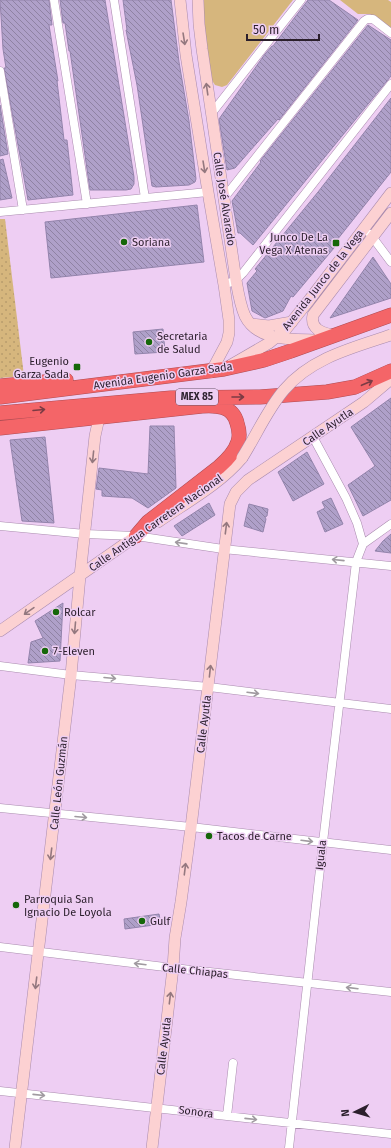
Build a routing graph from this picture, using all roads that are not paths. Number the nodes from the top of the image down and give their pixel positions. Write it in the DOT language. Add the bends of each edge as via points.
graph roads {
  1 [pos="54,0"];
  2 [pos="114,0"];
  3 [pos="180,0"];
  4 [pos="198,0"];
  5 [pos="301,0"];
  6 [pos="391,33"];
  7 [pos="0,71"];
  8 [pos="391,84"];
  9 [pos="211,114"];
  10 [pos="216,148"];
  11 [pos="201,150"];
  12 [pos="208,192"];
  13 [pos="391,193"];
  14 [pos="145,198"];
  15 [pos="224,198"];
  16 [pos="86,204"];
  17 [pos="23,210"];
  18 [pos="0,212"];
  19 [pos="391,214"];
  20 [pos="365,227"];
  21 [pos="373,238"];
  22 [pos="391,262"];
  23 [pos="236,280"];
  24 [pos="224,285"];
  25 [pos="391,315"];
  26 [pos="292,322"];
  27 [pos="249,323"];
  28 [pos="333,335"];
  29 [pos="391,335"];
  30 [pos="277,337"];
  31 [pos="318,340"];
  32 [pos="218,370"];
  33 [pos="391,371"];
  34 [pos="391,379"];
  35 [pos="112,383"];
  36 [pos="0,386"];
  37 [pos="0,397"];
  38 [pos="172,398"];
  39 [pos="139,400"];
  40 [pos="189,407"];
  41 [pos="0,414"];
  42 [pos="103,418"];
  43 [pos="0,428"];
  44 [pos="313,437"];
  45 [pos="391,524"];
  46 [pos="0,526"];
  47 [pos="85,534"];
  48 [pos="136,536"];
  49 [pos="362,544"];
  50 [pos="224,549"];
  51 [pos="356,562"];
  52 [pos="391,566"];
  53 [pos="80,576"];
  54 [pos="0,631"];
  55 [pos="0,666"];
  56 [pos="71,675"];
  57 [pos="208,687"];
  58 [pos="340,702"];
  59 [pos="391,709"];
  60 [pos="0,808"];
  61 [pos="56,814"];
  62 [pos="191,827"];
  63 [pos="323,842"];
  64 [pos="391,850"];
  65 [pos="0,947"];
  66 [pos="40,952"];
  67 [pos="173,968"];
  68 [pos="307,983"];
  69 [pos="391,992"];
  70 [pos="233,1063"];
  71 [pos="0,1090"];
  72 [pos="22,1093"];
  73 [pos="157,1108"];
  74 [pos="227,1116"];
  75 [pos="291,1123"];
  76 [pos="391,1134"];
  77 [pos="15,1148"];
  78 [pos="152,1148"];
  79 [pos="289,1148"];
  1 -- 16 [label="street"];
  2 -- 14 [label="street"];
  3 -- 11 [label="street, Calle José Alvarado, one-way" via="181,24"];
  9 -- 4 [label="street, Calle José Alvarado, one-way"];
  5 -- 9 [label="street"];
  6 -- 15 [label="street" via="373,19 366,19"];
  7 -- 17 [label="street"];
  8 -- 23 [label="street"];
  9 -- 10 [label="street, Calle José Alvarado"];
  10 -- 11 [label="street"];
  10 -- 15 [label="street, Calle José Alvarado"];
  11 -- 12 [label="street, Calle José Alvarado, one-way"];
  12 -- 14 [label="street"];
  12 -- 24 [label="street, Calle José Alvarado"];
  13 -- 20 [label="street, Avenida Junco de la Vega"];
  14 -- 16 [label="street"];
  15 -- 23 [label="street, Calle José Alvarado"];
  16 -- 17 [label="street"];
  17 -- 18 [label="street"];
  19 -- 21 [label="street, Avenida Junco de la Vega"];
  20 -- 21 [label="street"];
  20 -- 26 [label="street, Avenida Junco de la Vega"];
  21 -- 22 [label="street"];
  21 -- 28 [label="street, Avenida Junco de la Vega" via="313,315 313,323 317,330"];
  23 -- 24 [label="street"];
  23 -- 27 [label="street, Calle José Alvarado"];
  24 -- 32 [label="street, Calle José Alvarado" via="229,333"];
  25 -- 28 [label="highway, Avenida Eugenio Garza Sada / MEX 85"];
  26 -- 27 [label="street" via="269,326"];
  26 -- 30 [label="street, Avenida Junco de la Vega"];
  27 -- 30 [label="street" via="262,333"];
  28 -- 31 [label="highway, Avenida Eugenio Garza Sada / MEX 85"];
  29 -- 48 [label="street, Calle Antigua Carretera Nacional, bridge" via="329,356 299,375 278,398 242,458 225,475"];
  30 -- 31 [label="street"];
  30 -- 32 [label="street, Avenida Junco de la Vega"];
  31 -- 32 [label="highway, Avenida Eugenio Garza Sada / MEX 85" via="264,360"];
  32 -- 35 [label="highway, Avenida Eugenio Garza Sada / MEX 85"];
  38 -- 33 [label="highway, Avenida Eugenio Garza Sada / MEX 85, one-way" via="327,392 355,387"];
  34 -- 44 [label="street, Calle Ayutla" via="364,402"];
  35 -- 36 [label="highway" via="84,379"];
  35 -- 37 [label="highway, Avenida Eugenio Garza Sada / MEX 85"];
  38 -- 39 [label="highway, Avenida Eugenio Garza Sada / MEX 85"];
  38 -- 40 [label="highway"];
  41 -- 39 [label="highway, Avenida Eugenio Garza Sada / MEX 85, one-way"];
  39 -- 42 [label="highway"];
  40 -- 42 [label="highway"];
  40 -- 48 [label="highway" via="216,406 228,409 236,419 239,441 228,459 154,517"];
  42 -- 43 [label="highway"];
  42 -- 47 [label="street, Calle León Guzmán, one-way" via="95,436"];
  44 -- 49 [label="street" via="346,498 357,523"];
  50 -- 44 [label="street, Calle Ayutla, one-way" via="230,504 236,492 248,480"];
  45 -- 49 [label="street"];
  46 -- 47 [label="street"];
  47 -- 48 [label="street"];
  47 -- 53 [label="street, Calle León Guzmán"];
  50 -- 48 [label="street, one-way"];
  48 -- 53 [label="street, Calle Antigua Carretera Nacional"];
  49 -- 51 [label="street, Iguala"];
  51 -- 50 [label="street, one-way"];
  57 -- 50 [label="street, Calle Ayutla, one-way"];
  51 -- 52 [label="street"];
  51 -- 58 [label="street, Iguala"];
  53 -- 54 [label="street, Calle Antigua Carretera Nacional, one-way"];
  53 -- 56 [label="street, Calle León Guzmán, one-way"];
  55 -- 56 [label="street"];
  56 -- 57 [label="street, one-way"];
  56 -- 61 [label="street, Calle León Guzmán"];
  57 -- 58 [label="street, one-way"];
  57 -- 62 [label="street, Calle Ayutla"];
  58 -- 59 [label="street"];
  58 -- 63 [label="street, Iguala"];
  60 -- 61 [label="street"];
  61 -- 62 [label="street, one-way"];
  61 -- 66 [label="street, Calle León Guzmán, one-way"];
  62 -- 63 [label="street, one-way"];
  67 -- 62 [label="street, Calle Ayutla, one-way"];
  63 -- 64 [label="street"];
  63 -- 68 [label="street, Iguala"];
  65 -- 66 [label="street, Calle Chiapas"];
  67 -- 66 [label="street, Calle Chiapas, one-way"];
  66 -- 72 [label="street, Calle León Guzmán, one-way"];
  67 -- 68 [label="street, Calle Chiapas"];
  73 -- 67 [label="street, Calle Ayutla, one-way"];
  69 -- 68 [label="street, Calle Chiapas, one-way"];
  68 -- 75 [label="street, Iguala"];
  70 -- 74 [label="street"];
  71 -- 72 [label="street, Sonora"];
  72 -- 73 [label="street, Sonora, one-way"];
  72 -- 77 [label="street, Calle León Guzmán"];
  73 -- 74 [label="street, Sonora"];
  73 -- 78 [label="street, Calle Ayutla"];
  74 -- 75 [label="street, Sonora, one-way"];
  75 -- 76 [label="street, Sonora"];
  75 -- 79 [label="street, Iguala"];
}
